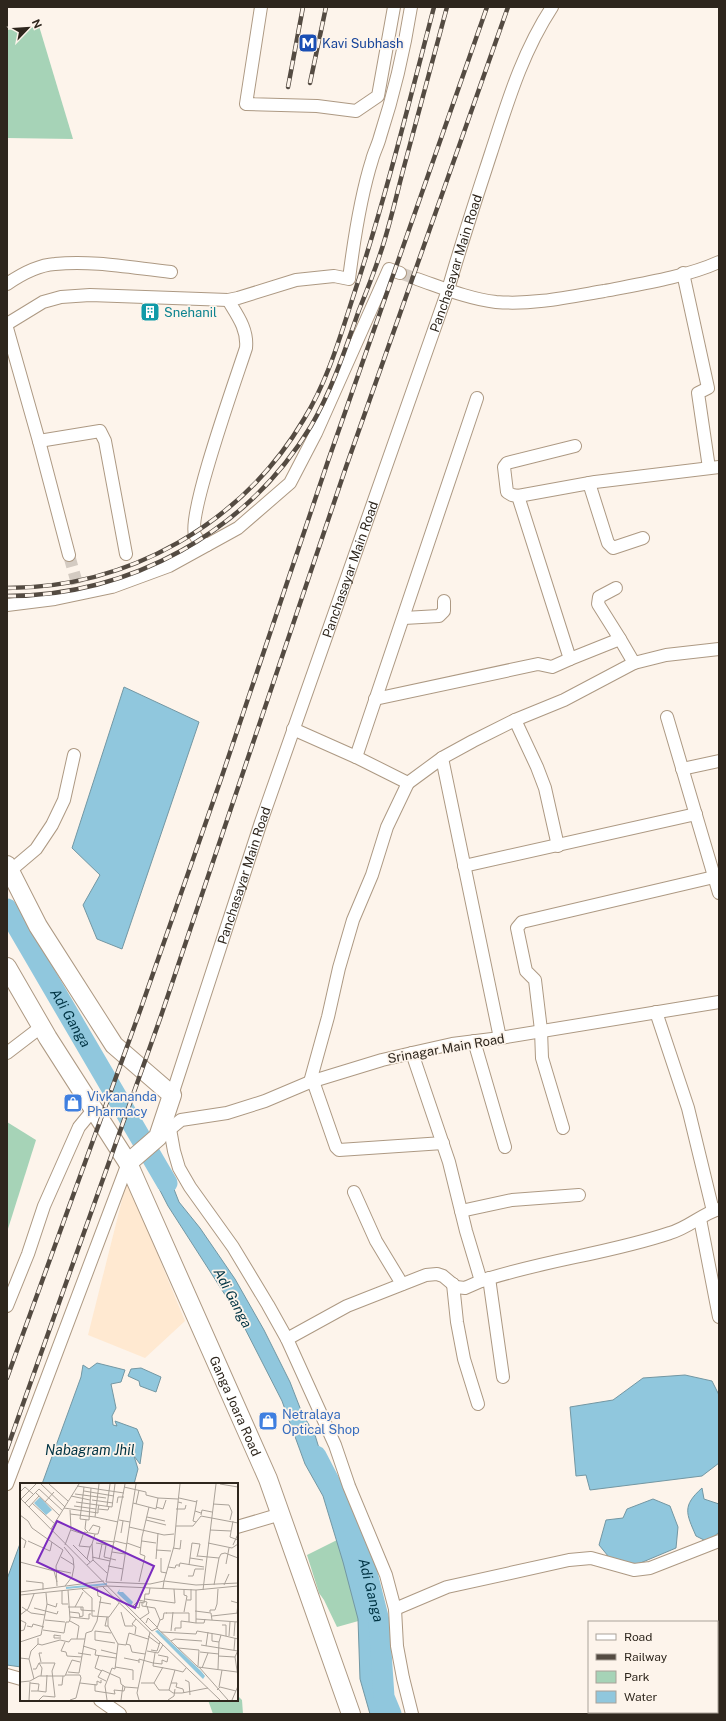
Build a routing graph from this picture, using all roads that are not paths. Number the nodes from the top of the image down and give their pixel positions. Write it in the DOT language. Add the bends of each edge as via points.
graph roads {
  1 [pos="261,7"];
  2 [pos="394,7"];
  3 [pos="411,7"];
  4 [pos="552,7"];
  5 [pos="719,262"];
  6 [pos="171,272"];
  7 [pos="400,273"];
  8 [pos="683,273"];
  9 [pos="417,279"];
  10 [pos="7,284"];
  11 [pos="448,290"];
  12 [pos="228,300"];
  13 [pos="7,324"];
  14 [pos="7,328"];
  15 [pos="477,398"];
  16 [pos="39,441"];
  17 [pos="575,446"];
  18 [pos="714,467"];
  19 [pos="589,483"];
  20 [pos="518,496"];
  21 [pos="643,538"];
  22 [pos="207,545"];
  23 [pos="126,554"];
  24 [pos="69,555"];
  25 [pos="616,588"];
  26 [pos="444,601"];
  27 [pos="7,605"];
  28 [pos="404,618"];
  29 [pos="620,639"];
  30 [pos="719,649"];
  31 [pos="570,659"];
  32 [pos="634,663"];
  33 [pos="375,699"];
  34 [pos="667,717"];
  35 [pos="515,720"];
  36 [pos="293,729"];
  37 [pos="74,756"];
  38 [pos="356,757"];
  39 [pos="442,758"];
  40 [pos="719,761"];
  41 [pos="682,769"];
  42 [pos="408,783"];
  43 [pos="696,814"];
  44 [pos="558,846"];
  45 [pos="464,866"];
  46 [pos="9,868"];
  47 [pos="714,877"];
  48 [pos="719,893"];
  49 [pos="7,967"];
  50 [pos="719,1002"];
  51 [pos="656,1012"];
  52 [pos="42,1027"];
  53 [pos="541,1030"];
  54 [pos="500,1038"];
  55 [pos="474,1041"];
  56 [pos="7,1053"];
  57 [pos="412,1053"];
  58 [pos="311,1081"];
  59 [pos="172,1095"];
  60 [pos="93,1110"];
  61 [pos="164,1128"];
  62 [pos="562,1128"];
  63 [pos="443,1143"];
  64 [pos="505,1148"];
  65 [pos="128,1163"];
  66 [pos="354,1192"];
  67 [pos="579,1195"];
  68 [pos="716,1210"];
  69 [pos="461,1211"];
  70 [pos="700,1219"];
  71 [pos="485,1280"];
  72 [pos="402,1284"];
  73 [pos="454,1284"];
  74 [pos="7,1306"];
  75 [pos="719,1317"];
  76 [pos="287,1340"];
  77 [pos="503,1377"];
  78 [pos="478,1404"];
  79 [pos="7,1484"];
  80 [pos="281,1514"];
  81 [pos="238,1527"];
  82 [pos="719,1541"];
  83 [pos="394,1609"];
  84 [pos="7,1675"];
  85 [pos="20,1679"];
  86 [pos="101,1701"];
  87 [pos="120,1714"];
  88 [pos="352,1714"];
  89 [pos="412,1714"];
  1 -- 2 [label="street" via="246,104 317,106 356,112 378,96"];
  3 -- 12 [label="street" via="398,73 356,225 349,279 334,276 296,280"];
  4 -- 11 [label="street, Panchasayar Main Road" via="525,54 459,249"];
  5 -- 8 [label="street"];
  6 -- 10 [label="street" via="84,263 53,264 31,271"];
  7 -- 22 [label="street" via="389,269 316,433 290,483 238,528"];
  8 -- 11 [label="street" via="630,286 524,303 484,300"];
  8 -- 18 [label="street" via="708,388 698,393"];
  9 -- 11 [label="street"];
  11 -- 36 [label="street, Panchasayar Main Road"];
  12 -- 13 [label="street" via="90,295 61,297 44,302"];
  12 -- 22 [label="street" via="244,327 247,338 246,348 208,464 194,524 195,536"];
  14 -- 16 [label="street"];
  15 -- 28 [label="street"];
  16 -- 23 [label="street" via="100,432 105,441"];
  16 -- 24 [label="street"];
  17 -- 20 [label="street" via="507,463 504,467 507,492 512,496"];
  18 -- 19 [label="street"];
  19 -- 20 [label="street"];
  19 -- 21 [label="street" via="608,543 613,548"];
  20 -- 31 [label="street"];
  22 -- 27 [label="street" via="169,566 112,587 55,599"];
  25 -- 29 [label="street" via="599,597 598,604"];
  26 -- 28 [label="street" via="444,611 439,616"];
  28 -- 33 [label="street"];
  29 -- 31 [label="street"];
  29 -- 32 [label="street"];
  30 -- 32 [label="street" via="666,655"];
  31 -- 33 [label="street" via="552,667 538,664"];
  32 -- 35 [label="street" via="564,700"];
  33 -- 38 [label="street"];
  34 -- 41 [label="street"];
  35 -- 39 [label="street"];
  35 -- 44 [label="street" via="545,788"];
  36 -- 38 [label="street"];
  36 -- 59 [label="street, Panchasayar Main Road"];
  37 -- 46 [label="street" via="64,800 52,825 36,849"];
  38 -- 42 [label="street"];
  39 -- 42 [label="street"];
  39 -- 45 [label="street"];
  40 -- 41 [label="street"];
  41 -- 43 [label="street"];
  42 -- 58 [label="street" via="387,827 372,875 353,920"];
  43 -- 44 [label="street"];
  43 -- 47 [label="street"];
  44 -- 45 [label="street"];
  45 -- 54 [label="street"];
  46 -- 59 [label="main road" via="38,926 114,1045"];
  47 -- 48 [label="street"];
  47 -- 53 [label="street" via="522,922 517,928 526,971 535,980"];
  49 -- 52 [label="main road, Ganga Joara Road"];
  50 -- 51 [label="street, Srinagar Main Road"];
  51 -- 53 [label="street, Srinagar Main Road"];
  51 -- 68 [label="street" via="688,1108"];
  52 -- 56 [label="street"];
  52 -- 60 [label="main road, Ganga Joara Road"];
  53 -- 54 [label="street, Srinagar Main Road"];
  53 -- 62 [label="street" via="542,1058"];
  54 -- 55 [label="street, Srinagar Main Road"];
  55 -- 57 [label="street, Srinagar Main Road"];
  55 -- 64 [label="street"];
  57 -- 58 [label="street, Srinagar Main Road"];
  57 -- 63 [label="street"];
  58 -- 61 [label="street, Srinagar Main Road" via="265,1101 227,1113 181,1120"];
  58 -- 63 [label="street" via="339,1150"];
  59 -- 61 [label="main road, Panchasayar Main Road"];
  60 -- 65 [label="main road, Ganga Joara Road"];
  60 -- 74 [label="street" via="79,1127 44,1206"];
  61 -- 65 [label="main road"];
  61 -- 76 [label="street" via="179,1168 233,1248"];
  63 -- 69 [label="street"];
  65 -- 79 [label="street"];
  65 -- 80 [label="main road, Ganga Joara Road" via="268,1479"];
  66 -- 72 [label="street" via="376,1241"];
  67 -- 69 [label="street" via="512,1200"];
  68 -- 70 [label="street"];
  69 -- 71 [label="street"];
  70 -- 71 [label="street" via="658,1237 518,1269"];
  70 -- 75 [label="street"];
  71 -- 73 [label="street" via="465,1288 456,1287"];
  71 -- 77 [label="street"];
  72 -- 73 [label="street" via="426,1275 438,1274"];
  72 -- 76 [label="street" via="347,1306"];
  73 -- 78 [label="street" via="457,1322 464,1359"];
  76 -- 83 [label="street" via="335,1446 386,1575"];
  80 -- 81 [label="street"];
  80 -- 88 [label="main road, Ganga Joara Road"];
  82 -- 83 [label="street" via="650,1568 634,1570 591,1558 569,1560 447,1587"];
  83 -- 89 [label="street" via="397,1646"];
  84 -- 85 [label="street"];
  86 -- 87 [label="street"];
}
